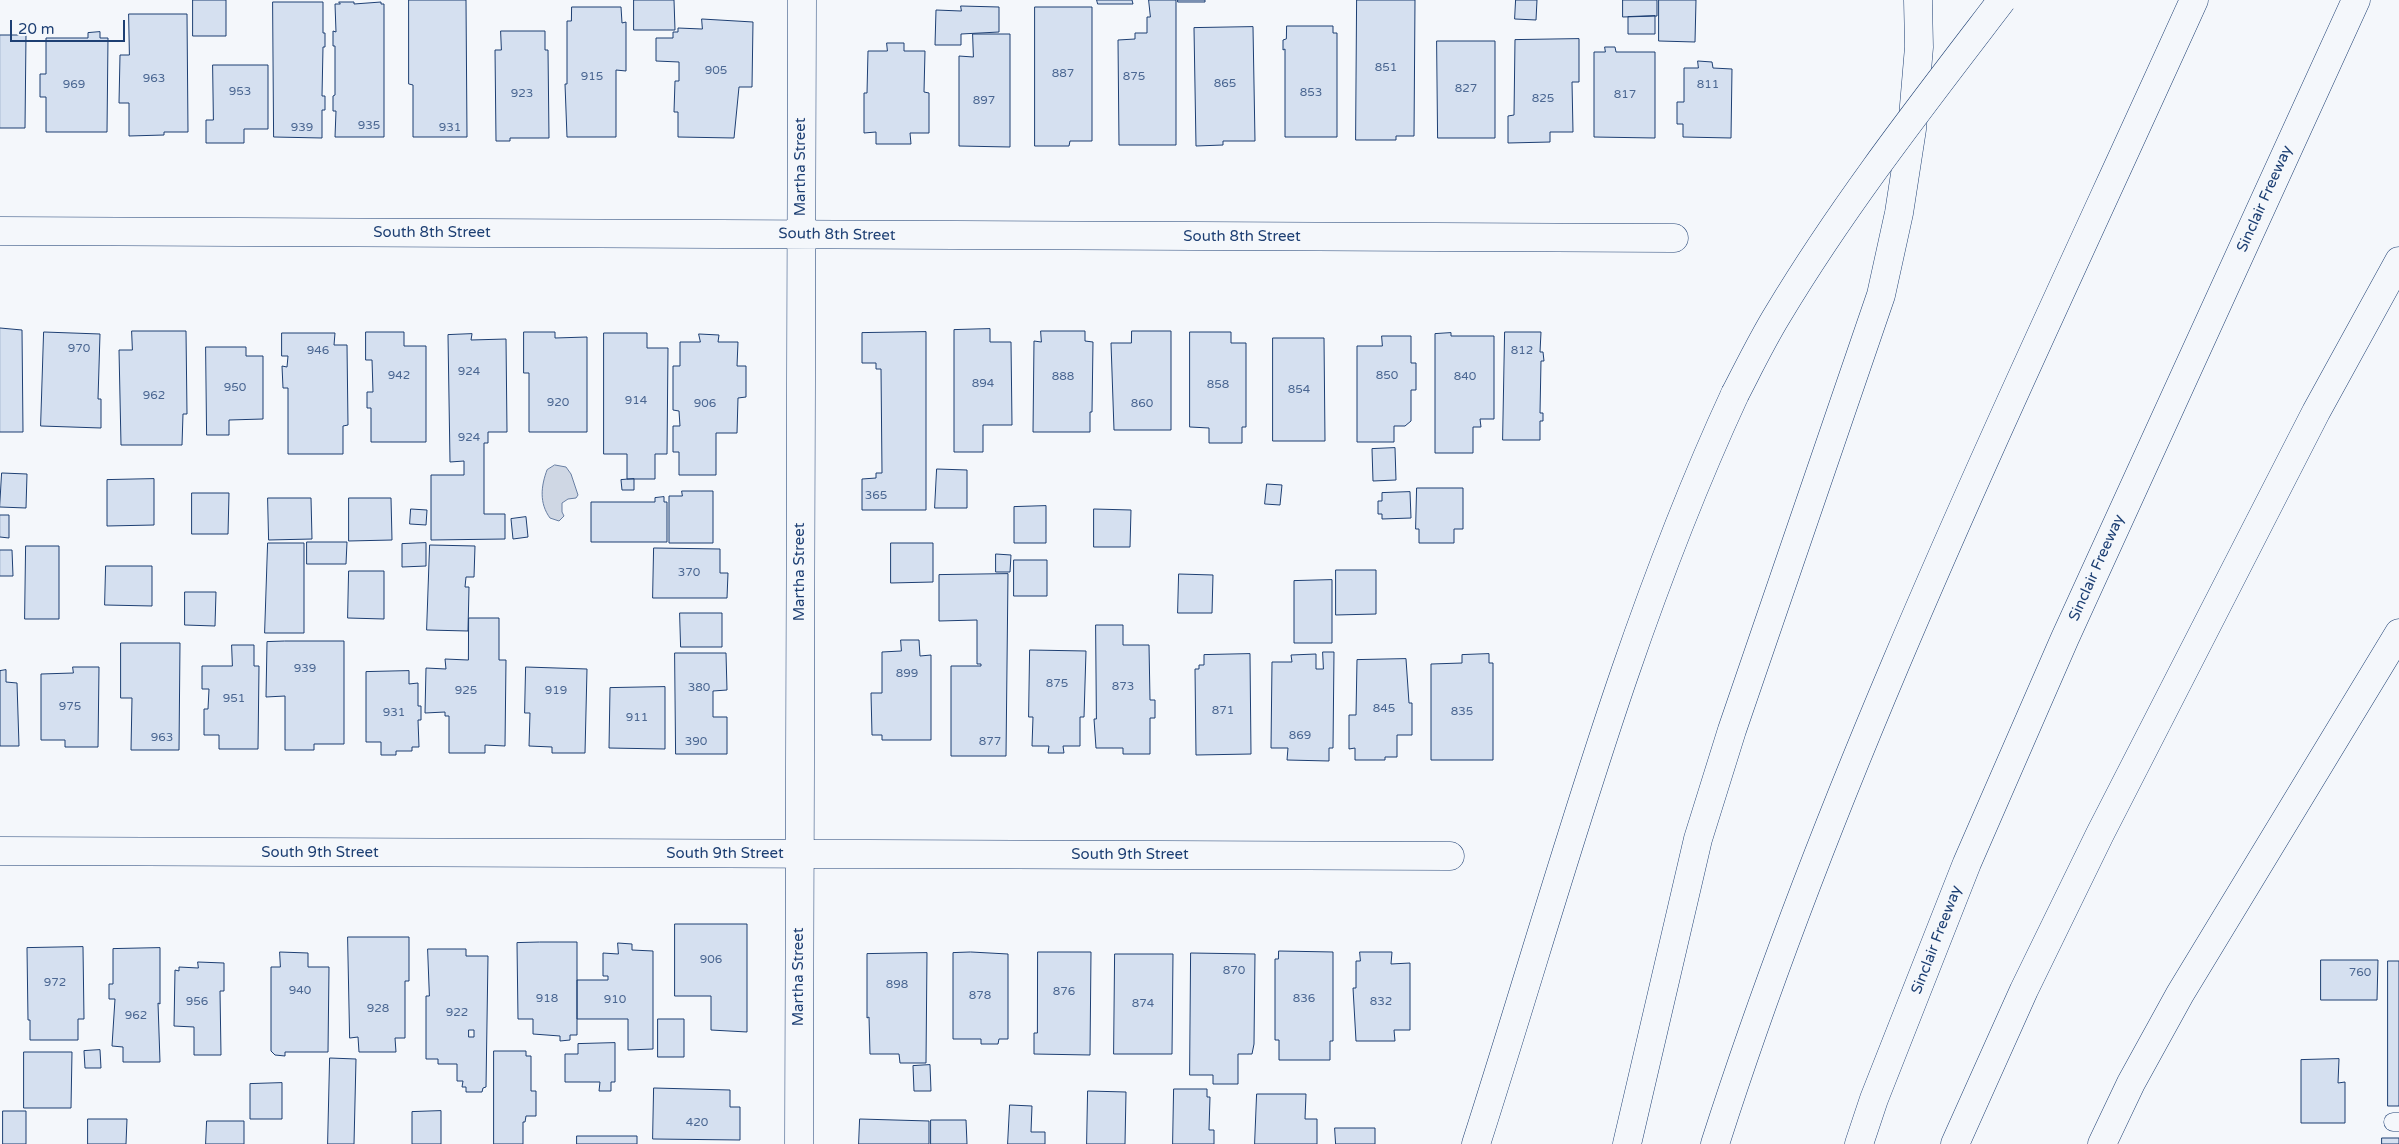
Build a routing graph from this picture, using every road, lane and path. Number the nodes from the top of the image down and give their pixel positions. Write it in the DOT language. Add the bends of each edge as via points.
graph roads {
  1 [pos="802,0"];
  2 [pos="1918,0"];
  3 [pos="2002,0"];
  4 [pos="2194,0"];
  5 [pos="2356,0"];
  6 [pos="0,231"];
  7 [pos="801,235"];
  8 [pos="1674,238"];
  9 [pos="2399,261"];
  10 [pos="2399,633"];
  11 [pos="0,851"];
  12 [pos="799,854"];
  13 [pos="1450,856"];
  14 [pos="799,1144"];
  15 [pos="1476,1144"];
  16 [pos="1627,1144"];
  17 [pos="1716,1144"];
  18 [pos="1859,1144"];
  19 [pos="1955,1144"];
  20 [pos="2102,1144"];
  1 -- 7 [label="main road, Martha Street"];
  2 -- 16 [label="main road" via="1919,47 1912,129 1899,213 1881,295 1732,730 1698,839"];
  3 -- 15 [label="main road, bridge" via="1872,173 1825,242 1778,314 1734,394 1679,520 1645,613"];
  4 -- 17 [label="main road" via="1930,584 1835,815 1743,1058"];
  5 -- 18 [label="main road, Sinclair Freeway" via="2065,638 1971,854"];
  6 -- 7 [label="main road, South 8th Street"];
  7 -- 8 [label="main road, South 8th Street"];
  7 -- 12 [label="main road, Martha Street"];
  9 -- 19 [label="main road" via="2311,421 2100,834 2024,990"];
  10 -- 20 [label="main road" via="2180,994"];
  11 -- 12 [label="main road, South 9th Street"];
  12 -- 13 [label="main road, South 9th Street"];
  12 -- 14 [label="main road, Martha Street"];
}
